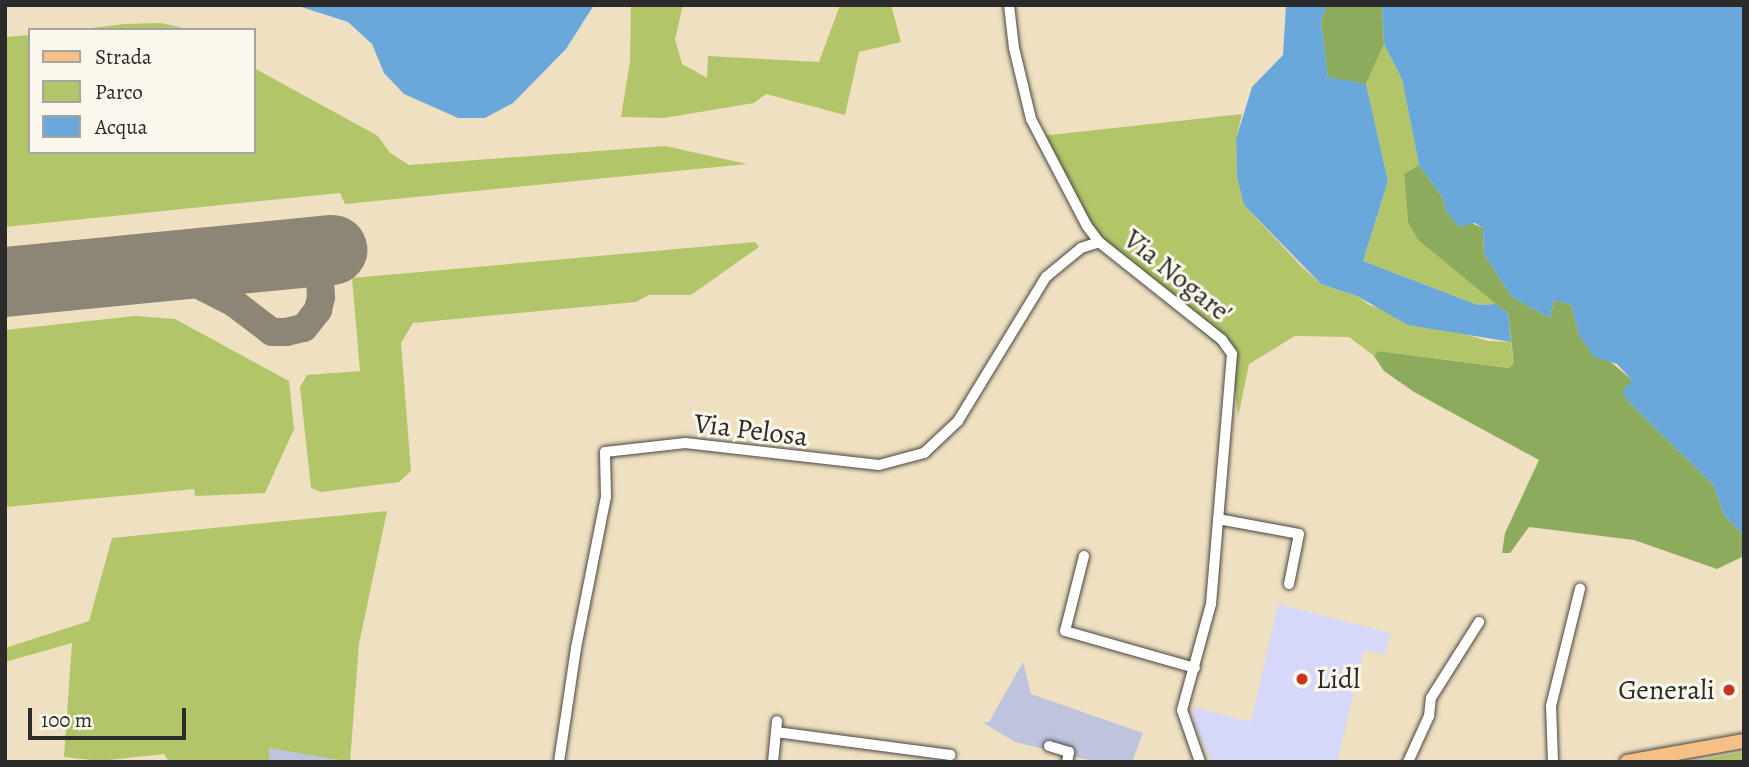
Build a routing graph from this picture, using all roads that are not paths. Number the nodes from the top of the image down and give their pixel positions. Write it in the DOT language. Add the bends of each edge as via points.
graph roads {
  1 [pos="1009,5"];
  2 [pos="1099,242"];
  3 [pos="1218,519"];
  4 [pos="1084,556"];
  5 [pos="1289,584"];
  6 [pos="1580,589"];
  7 [pos="1479,622"];
  8 [pos="1195,668"];
  9 [pos="1744,734"];
  10 [pos="1744,741"];
  11 [pos="1713,745"];
  12 [pos="1049,746"];
  13 [pos="950,755"];
  14 [pos="559,762"];
  15 [pos="773,762"];
  16 [pos="1067,762"];
  17 [pos="1200,762"];
  18 [pos="1408,762"];
  19 [pos="1553,762"];
  20 [pos="1627,762"];
  1 -- 2 [label="street, Via Nogare'" via="1031,120"];
  2 -- 3 [label="street, Via Nogare'" via="1222,340 1231,354"];
  2 -- 14 [label="street, Via Pelosa" via="1081,248 1046,277 958,421 924,453 879,465 685,443 605,452 606,497"];
  3 -- 5 [label="street" via="1299,534"];
  3 -- 8 [label="street, Via Nogare'" via="1211,604"];
  4 -- 8 [label="street" via="1065,631"];
  6 -- 19 [label="street" via="1551,706"];
  7 -- 18 [label="street" via="1431,698 1429,716"];
  8 -- 17 [label="street, Via Nogare'" via="1182,717"];
  9 -- 11 [label="main road"];
  10 -- 11 [label="main road"];
  11 -- 20 [label="main road"];
  12 -- 16 [label="street" via="1069,752"];
  13 -- 15 [label="street" via="777,726"];
}
